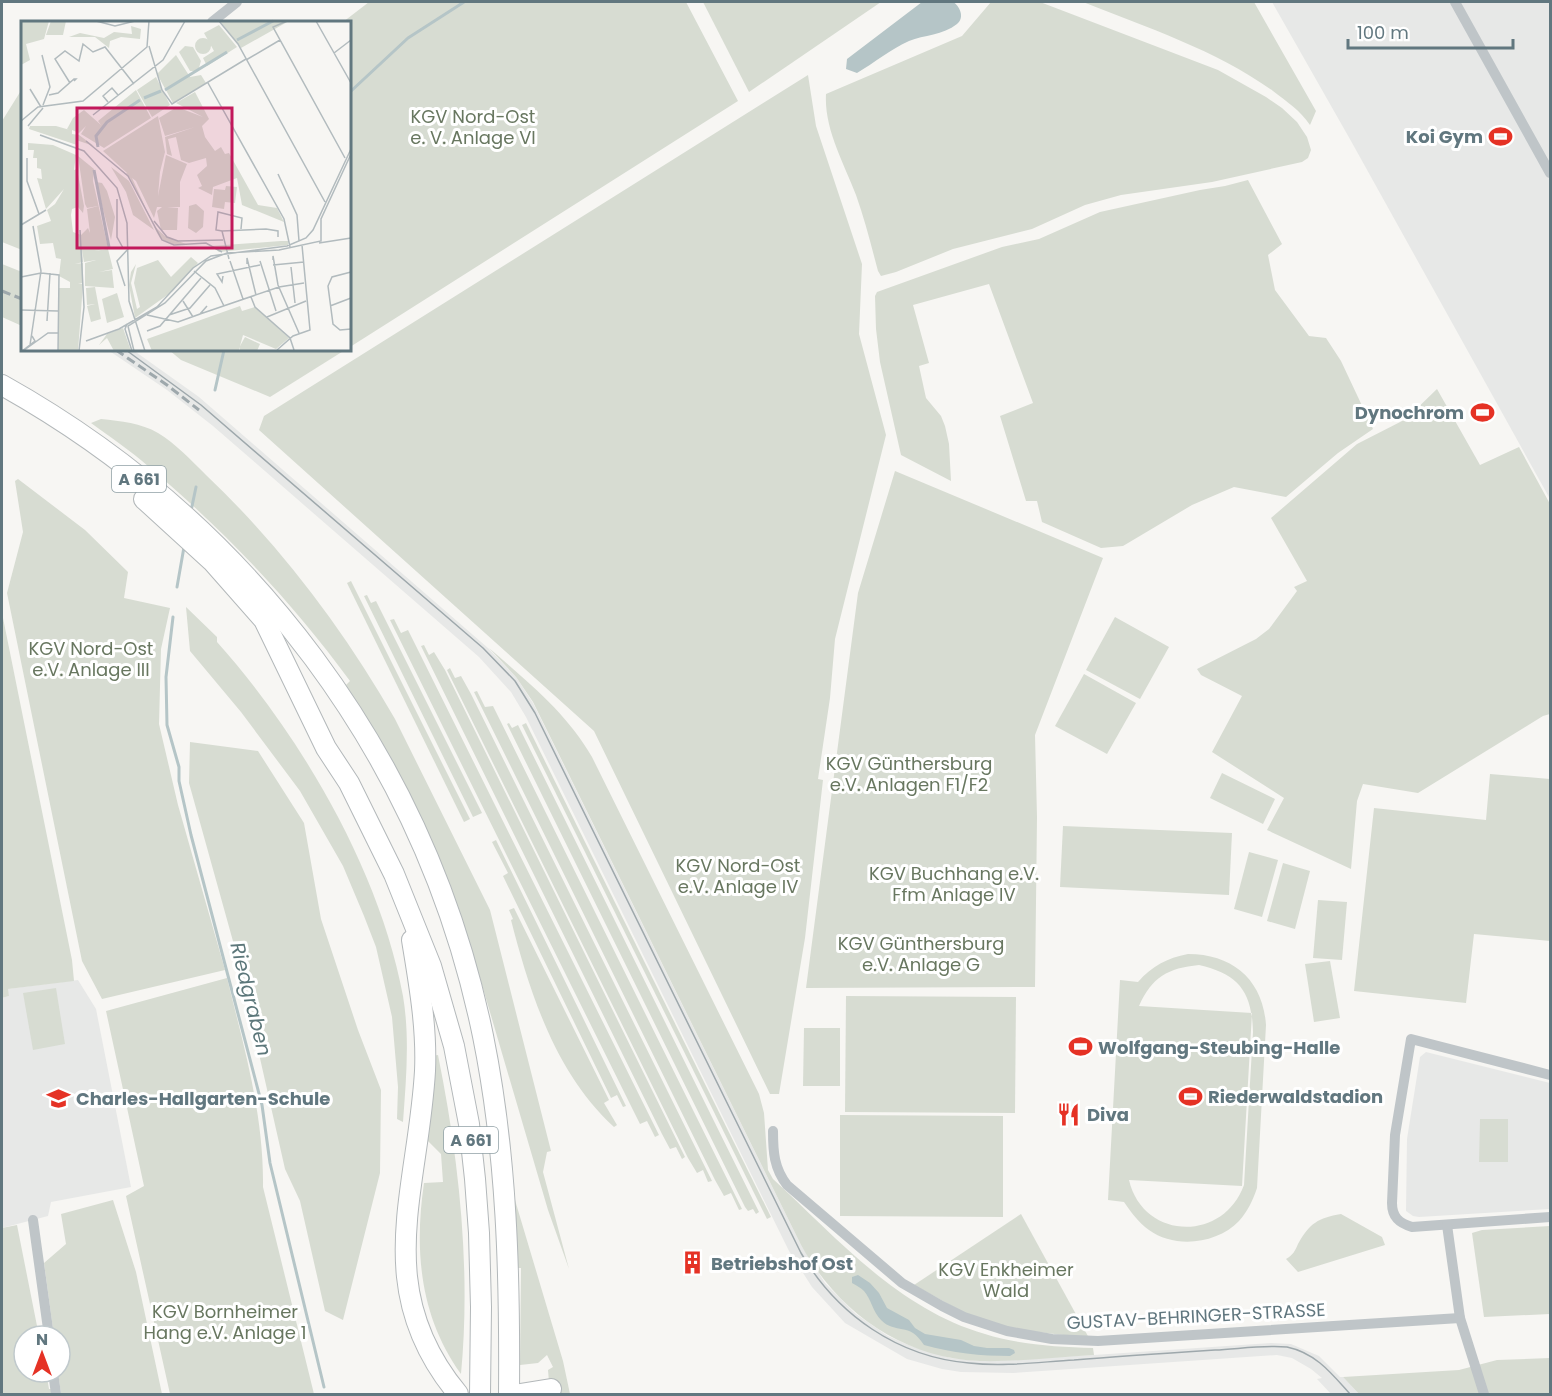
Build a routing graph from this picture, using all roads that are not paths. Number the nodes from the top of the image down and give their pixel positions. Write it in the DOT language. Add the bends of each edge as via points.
graph roads {
  1 [pos="237,2"];
  2 [pos="1455,2"];
  3 [pos="213,21"];
  4 [pos="1551,173"];
  5 [pos="2,385"];
  6 [pos="2,400"];
  7 [pos="255,598"];
  8 [pos="407,907"];
  9 [pos="1551,1075"];
  10 [pos="773,1131"];
  11 [pos="1551,1217"];
  12 [pos="33,1220"];
  13 [pos="1447,1225"];
  14 [pos="1460,1318"];
  15 [pos="47,1324"];
  16 [pos="480,1388"];
  17 [pos="551,1389"];
  18 [pos="458,1394"];
  19 [pos="509,1395"];
  20 [pos="520,1395"];
  21 [pos="1484,1395"];
  1 -- 3 [label="street"];
  2 -- 4 [label="street"];
  5 -- 7 [label="highway, A 661" via="74,430 167,501 221,551"];
  6 -- 7 [label="highway, A 661" via="77,447 153,507"];
  7 -- 8 [label="highway, A 661"];
  7 -- 19 [label="highway, A 661" via="316,662 358,722 401,796 458,938 483,1035 499,1139 506,1205"];
  8 -- 16 [label="highway, A 661" via="442,998 469,1124 479,1233"];
  8 -- 18 [label="highway" via="421,996 425,1067 406,1229 407,1282 427,1349"];
  9 -- 13 [label="street" via="1411,1039 1395,1135 1393,1214 1412,1227"];
  10 -- 14 [label="street, GUSTAV-BEHRINGER-STRASSE" via="776,1168 787,1185 893,1276 964,1317 1007,1331 1052,1339 1098,1341"];
  11 -- 13 [label="street"];
  12 -- 15 [label="street"];
  13 -- 14 [label="street"];
  14 -- 21 [label="street"];
  17 -- 20 [label="highway"];
}
